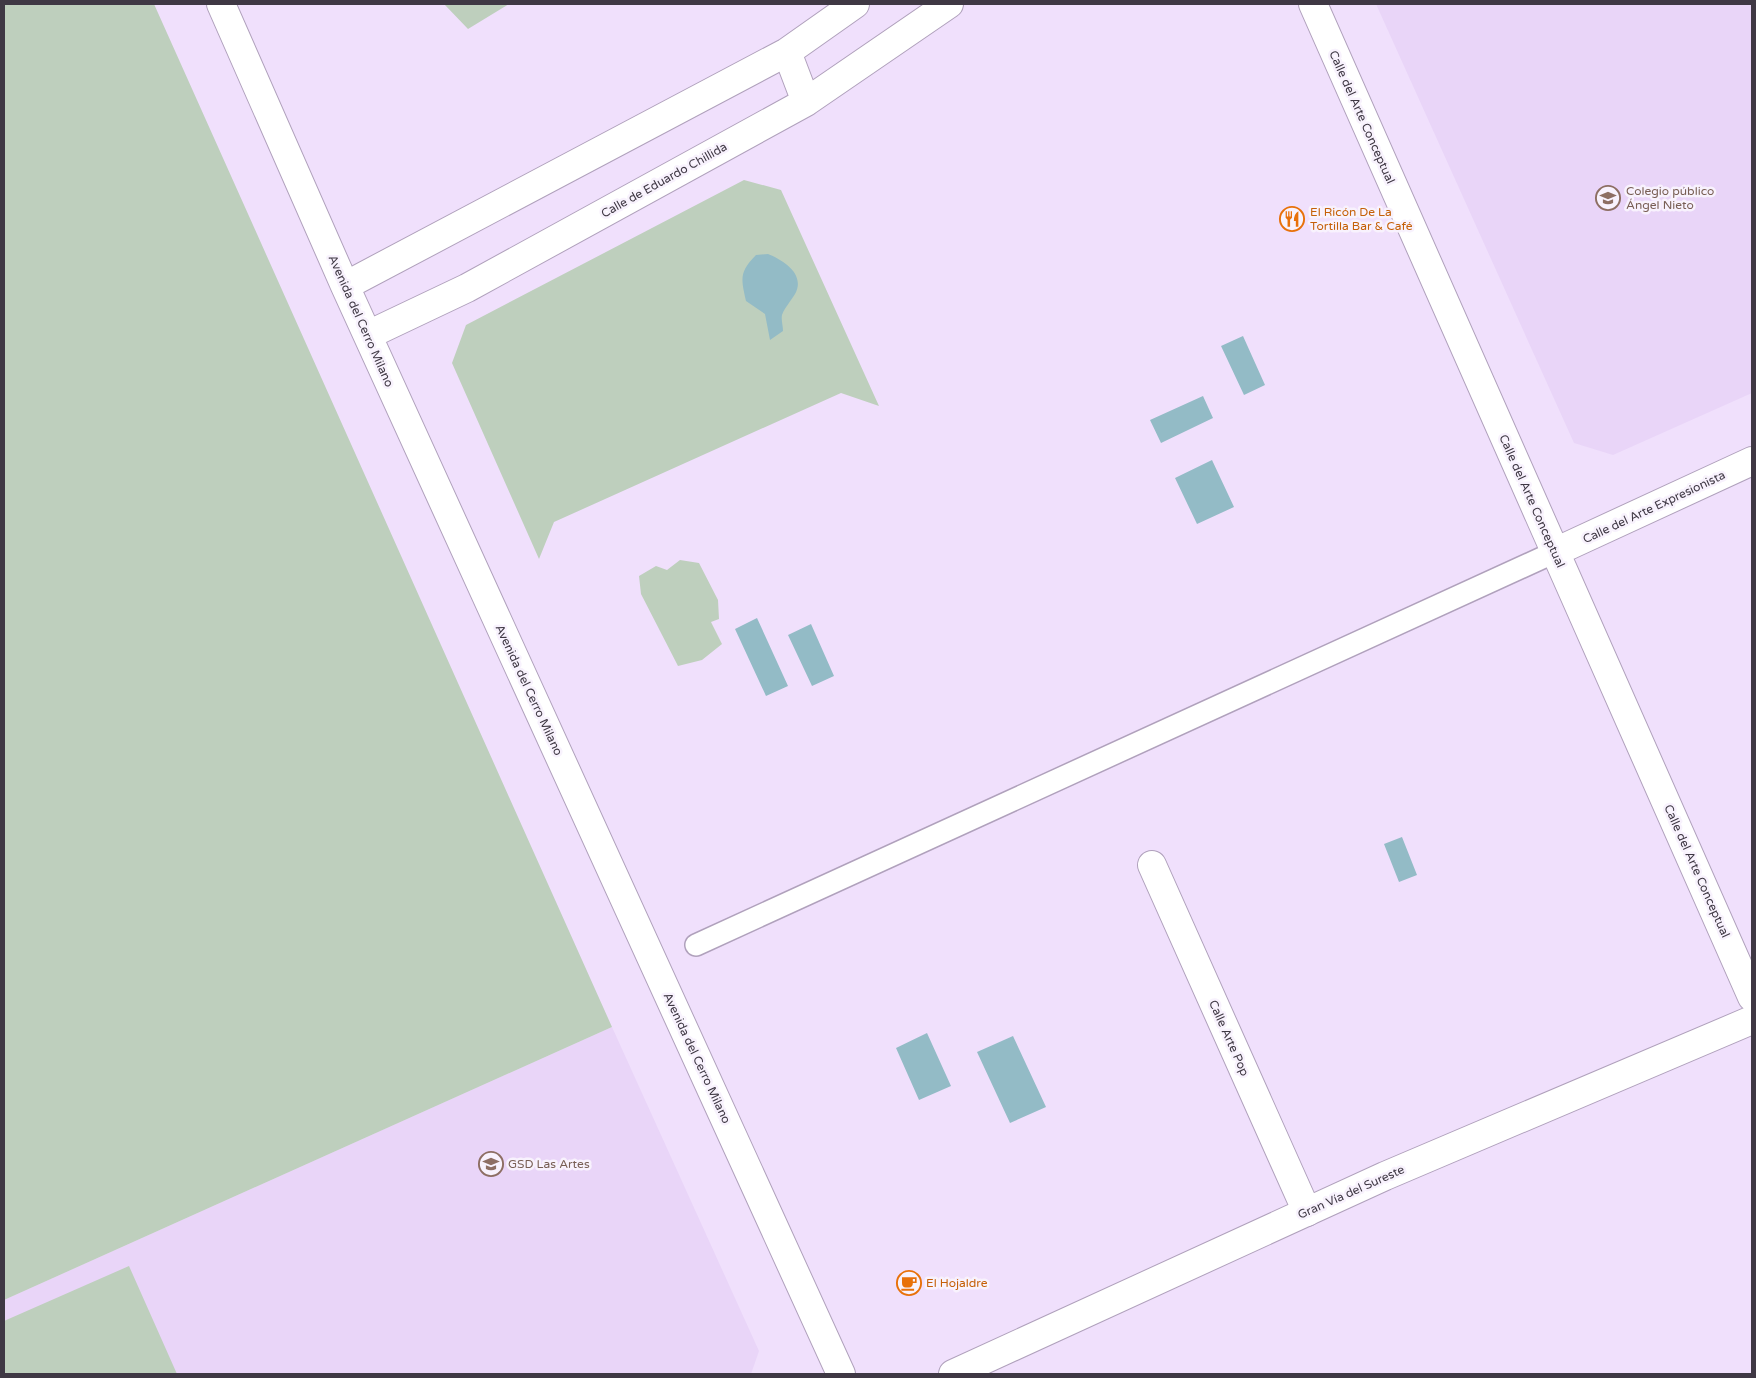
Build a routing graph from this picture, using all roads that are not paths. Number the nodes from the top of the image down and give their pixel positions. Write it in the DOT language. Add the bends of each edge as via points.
graph roads {
  1 [pos="221,4"];
  2 [pos="855,4"];
  3 [pos="949,4"];
  4 [pos="1312,4"];
  5 [pos="787,52"];
  6 [pos="806,102"];
  7 [pos="345,286"];
  8 [pos="368,335"];
  9 [pos="1752,461"];
  10 [pos="1555,552"];
  11 [pos="1152,865"];
  12 [pos="696,945"];
  13 [pos="1752,997"];
  14 [pos="1752,1020"];
  15 [pos="1307,1212"];
  16 [pos="841,1374"];
  17 [pos="953,1374"];
  1 -- 7 [label="street, Avenida del Cerro Milano"];
  2 -- 5 [label="street"];
  3 -- 6 [label="street, Calle de Eduardo Chillida"];
  4 -- 10 [label="street, Calle del Arte Conceptual"];
  5 -- 6 [label="street"];
  5 -- 7 [label="street"];
  6 -- 8 [label="street, Calle de Eduardo Chillida" via="467,288"];
  7 -- 8 [label="street, Avenida del Cerro Milano"];
  8 -- 16 [label="street, Avenida del Cerro Milano"];
  9 -- 10 [label="street, Calle del Arte Expresionista"];
  10 -- 12 [label="street"];
  10 -- 13 [label="street, Calle del Arte Conceptual"];
  11 -- 15 [label="street, Calle Arte Pop"];
  14 -- 15 [label="street, Gran Vía del Sureste"];
  15 -- 17 [label="street, Gran Vía del Sureste"];
}
